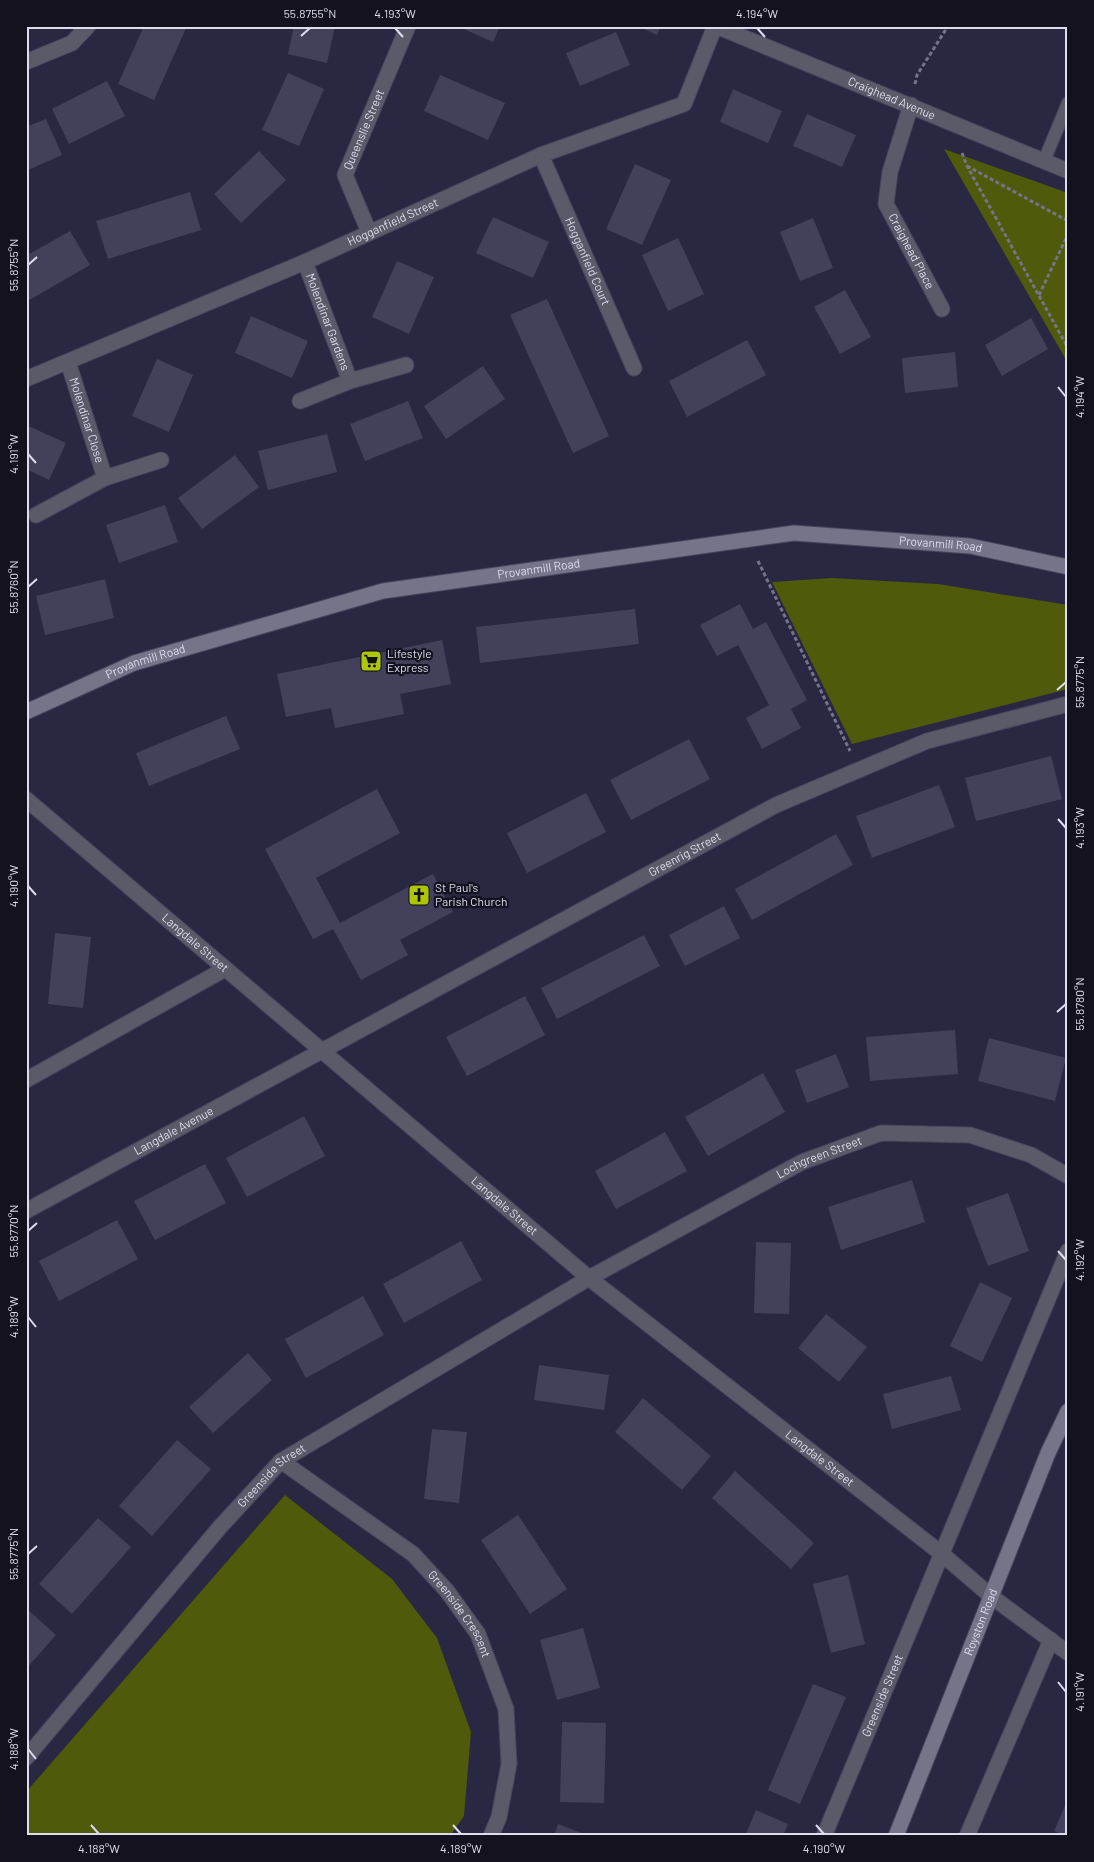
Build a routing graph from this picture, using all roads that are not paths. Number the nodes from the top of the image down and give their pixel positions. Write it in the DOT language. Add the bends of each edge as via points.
graph roads {
  1 [pos="88,26"];
  2 [pos="408,26"];
  3 [pos="716,26"];
  4 [pos="26,62"];
  5 [pos="1068,103"];
  6 [pos="911,105"];
  7 [pos="541,155"];
  8 [pos="1044,161"];
  9 [pos="1068,171"];
  10 [pos="369,232"];
  11 [pos="305,262"];
  12 [pos="942,309"];
  13 [pos="68,362"];
  14 [pos="406,365"];
  15 [pos="634,368"];
  16 [pos="26,379"];
  17 [pos="350,381"];
  18 [pos="300,401"];
  19 [pos="161,460"];
  20 [pos="105,478"];
  21 [pos="36,516"];
  22 [pos="1068,567"];
  23 [pos="1068,704"];
  24 [pos="26,712"];
  25 [pos="26,800"];
  26 [pos="225,969"];
  27 [pos="320,1050"];
  28 [pos="26,1080"];
  29 [pos="1068,1176"];
  30 [pos="26,1211"];
  31 [pos="1068,1251"];
  32 [pos="589,1278"];
  33 [pos="1068,1411"];
  34 [pos="282,1461"];
  35 [pos="942,1554"];
  36 [pos="992,1597"];
  37 [pos="1051,1640"];
  38 [pos="1068,1653"];
  39 [pos="26,1758"];
  40 [pos="491,1836"];
  41 [pos="824,1836"];
  42 [pos="896,1836"];
  43 [pos="967,1836"];
  1 -- 4 [label="street" via="72,43"];
  2 -- 10 [label="street, Queenslie Street" via="345,174"];
  3 -- 6 [label="street, Craighead Avenue"];
  3 -- 7 [label="street, Hogganfield Street" via="684,104"];
  5 -- 8 [label="lane"];
  6 -- 8 [label="street, Craighead Avenue"];
  6 -- 12 [label="street, Craighead Place" via="890,172 886,204"];
  7 -- 10 [label="street, Hogganfield Street"];
  7 -- 15 [label="street, Hogganfield Court"];
  8 -- 9 [label="street, Craighead Avenue"];
  10 -- 11 [label="street, Hogganfield Street"];
  11 -- 13 [label="street, Hogganfield Street"];
  11 -- 17 [label="street, Molendinar Gardens"];
  13 -- 16 [label="street, Hogganfield Street"];
  13 -- 20 [label="street, Molendinar Close"];
  14 -- 17 [label="street, Molendinar Gardens"];
  17 -- 18 [label="street, Molendinar Gardens"];
  19 -- 20 [label="street, Molendinar Close"];
  20 -- 21 [label="street, Molendinar Close"];
  22 -- 24 [label="main road, Provanmill Road" via="970,546 794,533 747,539 383,591 134,663"];
  23 -- 27 [label="street, Greenrig Street" via="927,741 776,805"];
  25 -- 26 [label="street, Langdale Street"];
  26 -- 27 [label="street, Langdale Street"];
  26 -- 28 [label="street"];
  27 -- 30 [label="street, Langdale Avenue"];
  27 -- 32 [label="street, Langdale Street"];
  29 -- 32 [label="street, Lochgreen Street" via="1031,1155 970,1135 881,1133 802,1162"];
  31 -- 35 [label="street"];
  32 -- 34 [label="street, Greenside Street"];
  32 -- 35 [label="street, Langdale Street"];
  33 -- 36 [label="main road, Royston Road" via="1048,1453"];
  34 -- 39 [label="street, Greenside Street" via="220,1527"];
  34 -- 40 [label="street, Greenside Crescent" via="413,1554 447,1591 478,1634 506,1709 508,1737 509,1764 499,1817"];
  35 -- 36 [label="street, Langdale Street"];
  35 -- 41 [label="street, Greenside Street"];
  36 -- 37 [label="street, Langdale Street"];
  36 -- 42 [label="main road, Royston Road"];
  37 -- 38 [label="street, Langdale Street"];
  37 -- 43 [label="street"];
}
